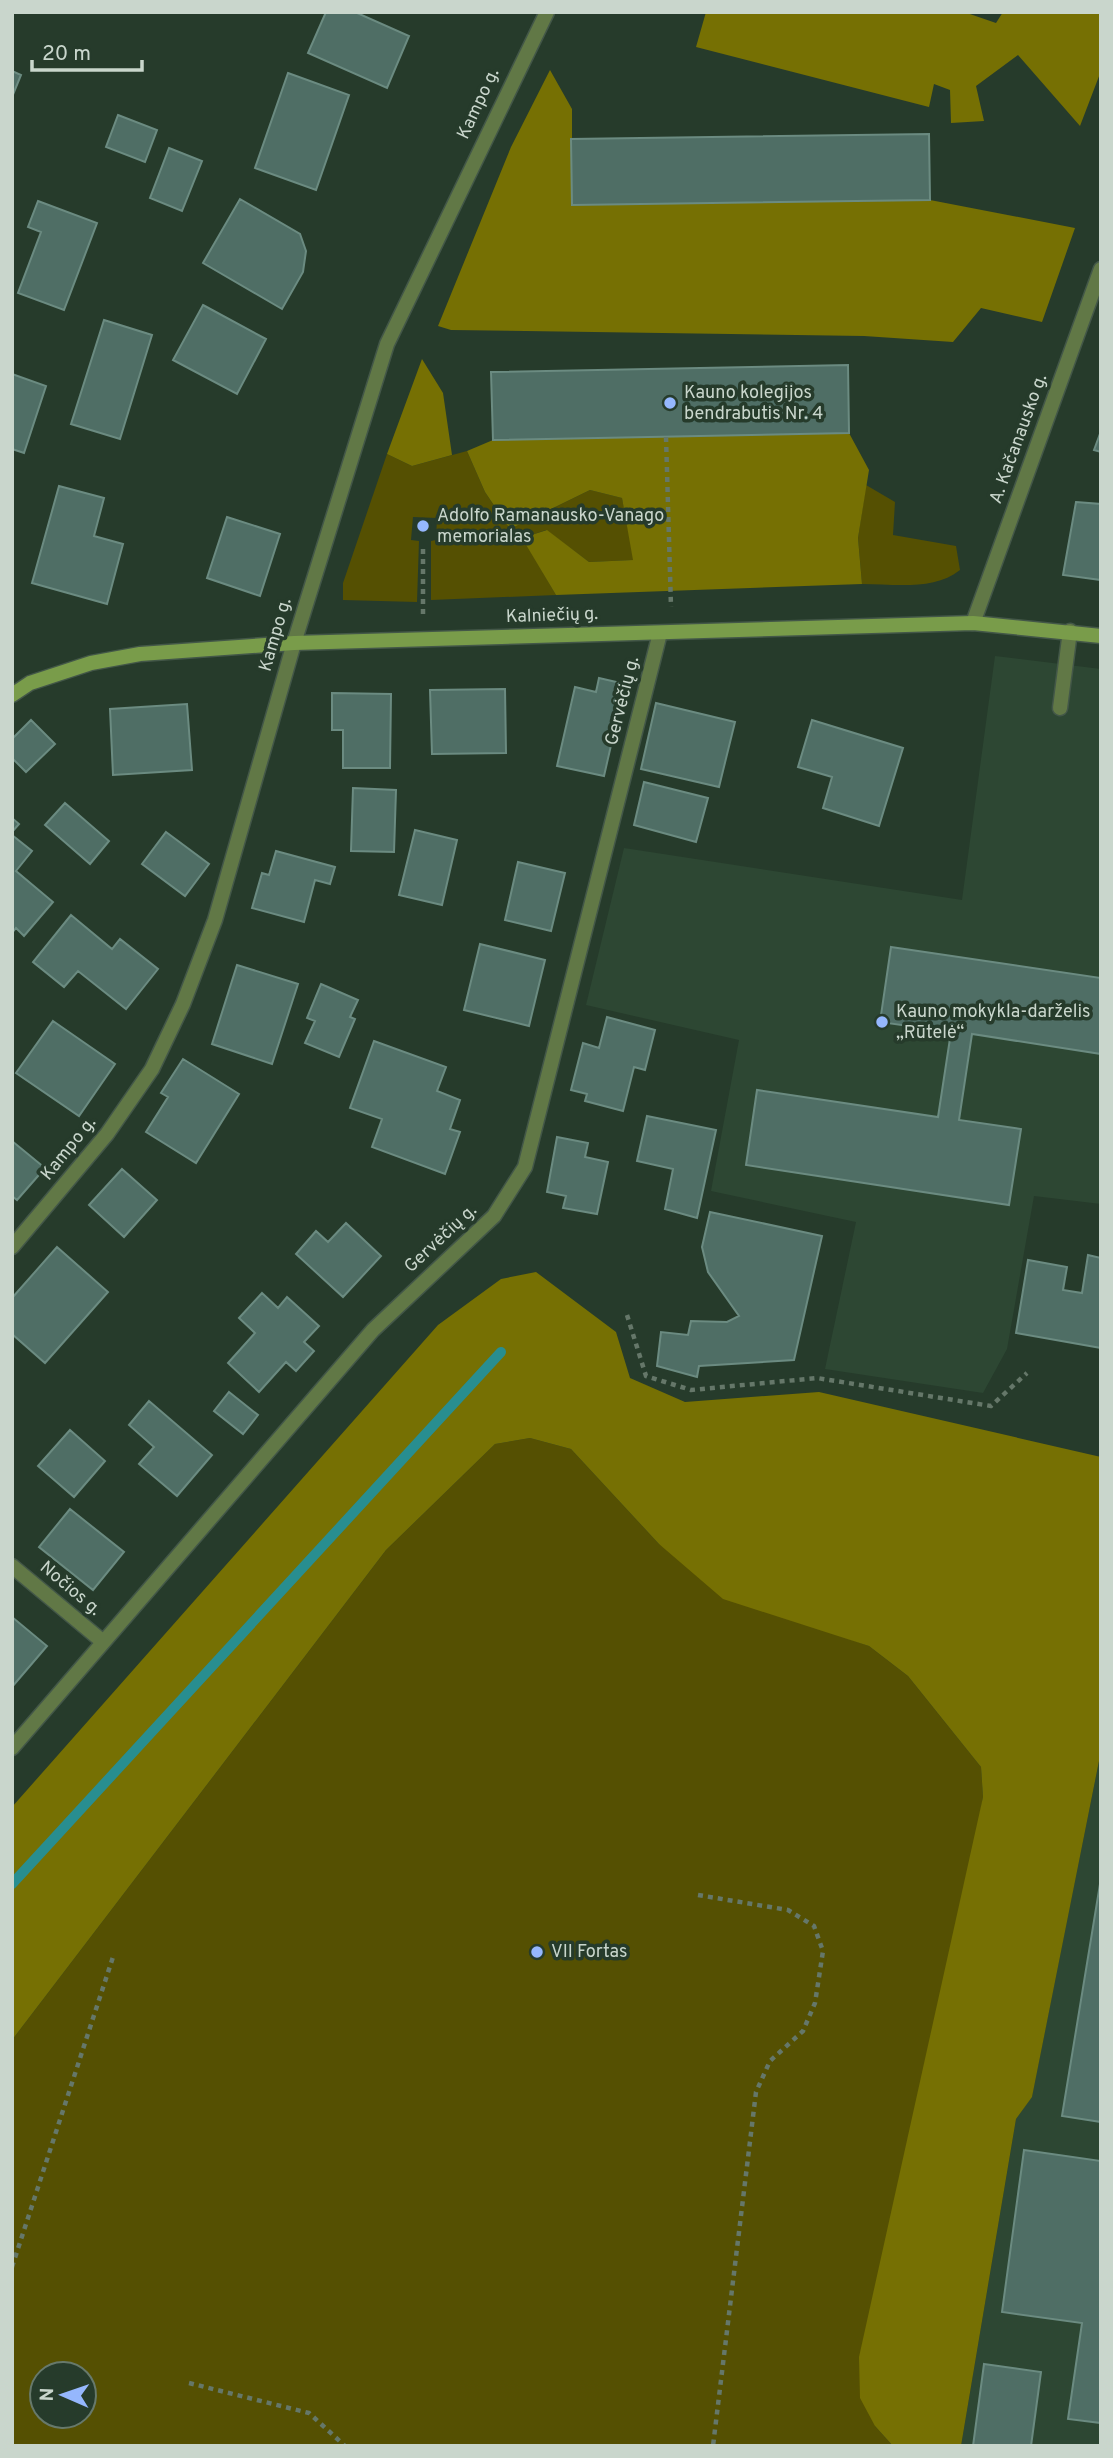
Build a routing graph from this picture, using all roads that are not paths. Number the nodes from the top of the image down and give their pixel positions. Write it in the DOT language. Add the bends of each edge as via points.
graph roads {
  1 [pos="547,12"];
  2 [pos="1101,269"];
  3 [pos="973,623"];
  4 [pos="1070,631"];
  5 [pos="666,633"];
  6 [pos="1101,636"];
  7 [pos="293,643"];
  8 [pos="12,695"];
  9 [pos="1060,708"];
  10 [pos="12,1247"];
  11 [pos="12,1566"];
  12 [pos="102,1641"];
  13 [pos="12,1748"];
  1 -- 7 [label="street, Kampo g." via="387,344"];
  2 -- 3 [label="street, A. Kačanausko g."];
  3 -- 4 [label="street, Kalniečių g."];
  3 -- 5 [label="street, Kalniečių g."];
  4 -- 6 [label="street, Kalniečių g."];
  4 -- 9 [label="street"];
  5 -- 7 [label="street, Kalniečių g."];
  5 -- 12 [label="street, Gervėčių g." via="525,1167 494,1216 373,1330"];
  7 -- 8 [label="street, Kalniečių g." via="116,658 30,683"];
  7 -- 10 [label="street, Kampo g." via="215,920 183,1004 152,1069 107,1133"];
  11 -- 12 [label="street, Nočios g."];
  12 -- 13 [label="street, Gervėčių g."];
}
